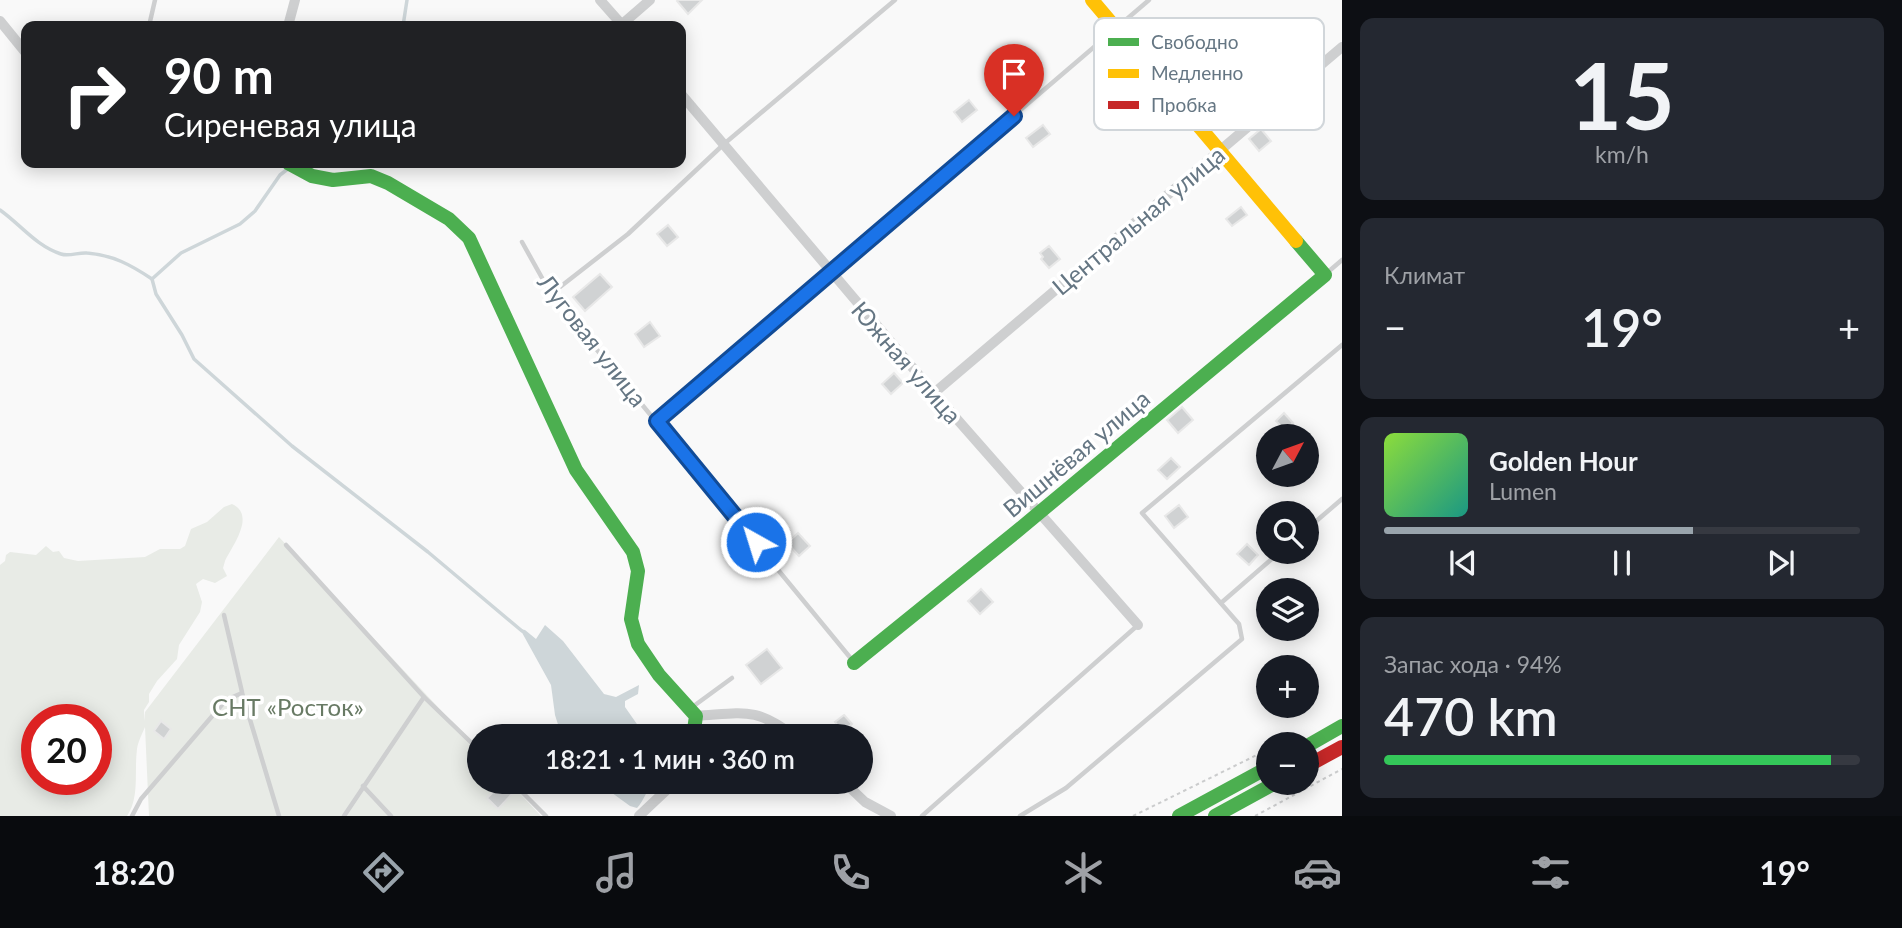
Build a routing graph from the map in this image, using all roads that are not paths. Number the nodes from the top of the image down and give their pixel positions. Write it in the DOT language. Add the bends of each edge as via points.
graph roads {
  1 [pos="155,0"];
  2 [pos="295,0"];
  3 [pos="600,0"];
  4 [pos="650,0"];
  5 [pos="895,0"];
  6 [pos="1092,0"];
  7 [pos="1149,0"];
  8 [pos="1107,18"];
  9 [pos="1128,18"];
  10 [pos="0,21"];
  11 [pos="150,21"];
  12 [pos="289,21"];
  13 [pos="618,21"];
  14 [pos="627,21"];
  15 [pos="21,47"];
  16 [pos="1094,47"];
  17 [pos="1342,47"];
  18 [pos="1324,62"];
  19 [pos="686,100"];
  20 [pos="1202,130"];
  21 [pos="1245,130"];
  22 [pos="724,144"];
  23 [pos="1220,151"];
  24 [pos="298,168"];
  25 [pos="522,242"];
  26 [pos="1342,260"];
  27 [pos="831,274"];
  28 [pos="1325,275"];
  29 [pos="551,294"];
  30 [pos="1342,345"];
  31 [pos="934,393"];
  32 [pos="657,421"];
  33 [pos="1342,499"];
  34 [pos="1039,513"];
  35 [pos="1319,519"];
  36 [pos="286,545"];
  37 [pos="1266,564"];
  38 [pos="1221,603"];
  39 [pos="224,615"];
  40 [pos="1138,625"];
  41 [pos="854,663"];
  42 [pos="732,678"];
  43 [pos="242,693"];
  44 [pos="424,696"];
  45 [pos="692,712"];
  46 [pos="692,724"];
  47 [pos="779,724"];
  48 [pos="1342,726"];
  49 [pos="467,738"];
  50 [pos="1319,739"];
  51 [pos="1342,747"];
  52 [pos="1319,759"];
  53 [pos="1256,774"];
  54 [pos="363,786"];
  55 [pos="524,794"];
  56 [pos="662,794"];
  57 [pos="857,794"];
  58 [pos="1256,794"];
  59 [pos="132,816"];
  60 [pos="279,816"];
  61 [pos="344,816"];
  62 [pos="391,816"];
  63 [pos="546,816"];
  64 [pos="639,816"];
  65 [pos="891,816"];
  66 [pos="922,816"];
  67 [pos="1020,816"];
  68 [pos="1178,816"];
  69 [pos="1215,816"];
  1 -- 11 [label="lane"];
  2 -- 12 [label="street"];
  3 -- 13 [label="street"];
  4 -- 14 [label="street"];
  5 -- 22 [label="lane"];
  6 -- 8 [label="street"];
  7 -- 9 [label="lane"];
  10 -- 15 [label="street"];
  16 -- 27 [label="lane"];
  17 -- 18 [label="street, Центральная улица"];
  19 -- 22 [label="street, Южная улица"];
  20 -- 23 [label="street"];
  21 -- 23 [label="street, Центральная улица"];
  22 -- 27 [label="street, Южная улица"];
  22 -- 29 [label="lane" via="628,234"];
  23 -- 28 [label="street"];
  23 -- 31 [label="street, Центральная улица"];
  24 -- 45 [label="street" via="333,180 371,176 449,219 469,238 576,470 633,552 638,571 631,619 638,644"];
  25 -- 29 [label="lane, Луговая улица"];
  26 -- 28 [label="lane"];
  27 -- 31 [label="street, Южная улица"];
  27 -- 32 [label="lane"];
  28 -- 34 [label="street, Вишнёвая улица"];
  29 -- 32 [label="lane, Луговая улица"];
  30 -- 38 [label="lane" via="1142,513"];
  31 -- 34 [label="street, Южная улица"];
  32 -- 41 [label="lane, Луговая улица"];
  33 -- 35 [label="lane"];
  34 -- 40 [label="street, Южная улица"];
  34 -- 41 [label="street, Вишнёвая улица"];
  36 -- 44 [label="lane"];
  37 -- 38 [label="lane"];
  38 -- 67 [label="lane" via="1239,624 1242,639 1066,788"];
  39 -- 43 [label="lane"];
  40 -- 66 [label="lane"];
  42 -- 45 [label="lane"];
  43 -- 59 [label="lane" via="226,701 141,799"];
  43 -- 60 [label="lane"];
  44 -- 49 [label="lane"];
  44 -- 54 [label="lane"];
  45 -- 46 [label="street"];
  45 -- 47 [label="street" via="753,713"];
  48 -- 50 [label="street"];
  51 -- 52 [label="street"];
  53 -- 68 [label="street"];
  54 -- 61 [label="lane"];
  54 -- 62 [label="lane"];
  55 -- 63 [label="lane"];
  56 -- 64 [label="street"];
  57 -- 65 [label="street"];
  58 -- 69 [label="street"];
}
